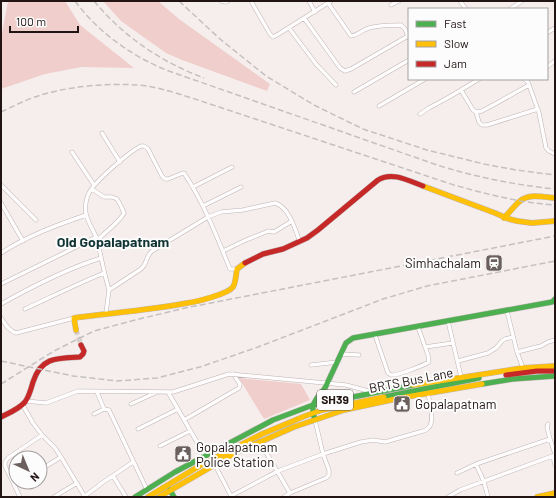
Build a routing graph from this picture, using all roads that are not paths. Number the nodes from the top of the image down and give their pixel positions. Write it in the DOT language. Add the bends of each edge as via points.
graph roads {
  1 [pos="221,1"];
  2 [pos="228,1"];
  3 [pos="251,1"];
  4 [pos="309,1"];
  5 [pos="399,1"];
  6 [pos="466,1"];
  7 [pos="522,1"];
  8 [pos="329,2"];
  9 [pos="461,2"];
  10 [pos="391,5"];
  11 [pos="512,8"];
  12 [pos="315,12"];
  13 [pos="304,18"];
  14 [pos="289,28"];
  15 [pos="408,37"];
  16 [pos="408,61"];
  17 [pos="423,80"];
  18 [pos="477,80"];
  19 [pos="527,82"];
  20 [pos="336,84"];
  21 [pos="461,90"];
  22 [pos="354,92"];
  23 [pos="379,106"];
  24 [pos="538,109"];
  25 [pos="476,112"];
  26 [pos="420,114"];
  27 [pos="102,133"];
  28 [pos="72,152"];
  29 [pos="555,154"];
  30 [pos="120,162"];
  31 [pos="232,167"];
  32 [pos="1,185"];
  33 [pos="93,187"];
  34 [pos="193,187"];
  35 [pos="241,187"];
  36 [pos="555,198"];
  37 [pos="1,203"];
  38 [pos="202,206"];
  39 [pos="86,215"];
  40 [pos="208,217"];
  41 [pos="504,218"];
  42 [pos="36,220"];
  43 [pos="292,221"];
  44 [pos="555,221"];
  45 [pos="96,238"];
  46 [pos="23,241"];
  47 [pos="300,242"];
  48 [pos="223,251"];
  49 [pos="1,253"];
  50 [pos="101,258"];
  51 [pos="237,269"];
  52 [pos="104,273"];
  53 [pos="1,284"];
  54 [pos="108,290"];
  55 [pos="555,299"];
  56 [pos="1,304"];
  57 [pos="25,309"];
  58 [pos="508,310"];
  59 [pos="106,313"];
  60 [pos="1,318"];
  61 [pos="74,318"];
  62 [pos="448,321"];
  63 [pos="418,327"];
  64 [pos="76,330"];
  65 [pos="375,335"];
  66 [pos="513,337"];
  67 [pos="555,340"];
  68 [pos="453,343"];
  69 [pos="81,345"];
  70 [pos="426,347"];
  71 [pos="517,352"];
  72 [pos="341,354"];
  73 [pos="359,355"];
  74 [pos="458,361"];
  75 [pos="338,362"];
  76 [pos="311,365"];
  77 [pos="555,366"];
  78 [pos="523,368"];
  79 [pos="555,371"];
  80 [pos="233,374"];
  81 [pos="555,376"];
  82 [pos="461,377"];
  83 [pos="328,383"];
  84 [pos="97,392"];
  85 [pos="158,392"];
  86 [pos="168,392"];
  87 [pos="373,392"];
  88 [pos="428,393"];
  89 [pos="24,402"];
  90 [pos="131,404"];
  91 [pos="313,404"];
  92 [pos="104,409"];
  93 [pos="178,409"];
  94 [pos="313,413"];
  95 [pos="94,414"];
  96 [pos="1,417"];
  97 [pos="184,420"];
  98 [pos="314,420"];
  99 [pos="548,424"];
  100 [pos="138,429"];
  101 [pos="190,431"];
  102 [pos="42,435"];
  103 [pos="550,438"];
  104 [pos="260,442"];
  105 [pos="160,446"];
  106 [pos="20,450"];
  107 [pos="323,454"];
  108 [pos="554,455"];
  109 [pos="205,456"];
  110 [pos="61,457"];
  111 [pos="8,459"];
  112 [pos="133,462"];
  113 [pos="476,464"];
  114 [pos="48,465"];
  115 [pos="215,465"];
  116 [pos="555,465"];
  117 [pos="278,471"];
  118 [pos="8,472"];
  119 [pos="456,473"];
  120 [pos="113,476"];
  121 [pos="484,482"];
  122 [pos="77,484"];
  123 [pos="147,490"];
  124 [pos="170,490"];
  125 [pos="290,493"];
  126 [pos="554,494"];
  127 [pos="54,497"];
  128 [pos="85,497"];
  129 [pos="126,497"];
  130 [pos="135,497"];
  131 [pos="148,497"];
  132 [pos="159,497"];
  133 [pos="174,497"];
  134 [pos="231,497"];
  135 [pos="284,497"];
  136 [pos="448,497"];
  137 [pos="488,497"];
  138 [pos="538,497"];
  1 -- 2 [label="street"];
  3 -- 14 [label="street" via="272,36"];
  4 -- 12 [label="street"];
  5 -- 10 [label="street"];
  6 -- 9 [label="street"];
  7 -- 11 [label="street"];
  8 -- 12 [label="street"];
  8 -- 15 [label="street" via="352,37 371,28 402,25"];
  12 -- 13 [label="street"];
  13 -- 14 [label="street"];
  13 -- 15 [label="street" via="340,68 345,71"];
  14 -- 20 [label="street" via="316,64"];
  16 -- 22 [label="street"];
  17 -- 23 [label="street"];
  18 -- 21 [label="street"];
  19 -- 24 [label="street"];
  19 -- 25 [label="street"];
  21 -- 25 [label="street"];
  21 -- 26 [label="street"];
  24 -- 25 [label="street" via="482,125"];
  24 -- 29 [label="street" via="546,148"];
  27 -- 30 [label="street"];
  28 -- 33 [label="street"];
  30 -- 33 [label="street"];
  30 -- 34 [label="street" via="138,147 144,146 165,179 183,173"];
  31 -- 34 [label="street"];
  32 -- 42 [label="street"];
  33 -- 39 [label="street" via="88,194"];
  33 -- 45 [label="street" via="104,197 117,199 124,213 120,220"];
  34 -- 38 [label="street"];
  35 -- 38 [label="street"];
  36 -- 41 [label="main road" via="525,198"];
  37 -- 46 [label="street"];
  38 -- 40 [label="street"];
  39 -- 45 [label="street"];
  39 -- 46 [label="street"];
  40 -- 43 [label="street" via="221,212 275,203 282,206"];
  40 -- 48 [label="street"];
  40 -- 54 [label="street" via="152,251 141,270"];
  41 -- 44 [label="main road" via="522,222"];
  41 -- 47 [label="main road" via="400,178 385,176"];
  43 -- 47 [label="street"];
  43 -- 48 [label="street" via="274,232 268,231"];
  45 -- 50 [label="street"];
  45 -- 53 [label="street"];
  46 -- 49 [label="street"];
  47 -- 51 [label="main road" via="256,257"];
  48 -- 51 [label="street" via="230,269"];
  50 -- 52 [label="street"];
  50 -- 56 [label="street" via="62,273"];
  51 -- 59 [label="main road" via="233,287 228,291 188,303"];
  52 -- 54 [label="street"];
  52 -- 57 [label="street"];
  54 -- 59 [label="street"];
  55 -- 58 [label="main road" via="552,302"];
  58 -- 62 [label="main road"];
  58 -- 66 [label="street"];
  59 -- 61 [label="main road"];
  60 -- 61 [label="street" via="7,327 16,333"];
  61 -- 64 [label="main road"];
  62 -- 63 [label="main road"];
  62 -- 68 [label="street"];
  63 -- 65 [label="main road"];
  63 -- 70 [label="street"];
  65 -- 70 [label="street" via="388,373 391,375 428,363"];
  65 -- 72 [label="main road" via="350,339"];
  66 -- 71 [label="street"];
  66 -- 74 [label="street" via="502,340 488,353"];
  67 -- 71 [label="street"];
  68 -- 70 [label="street"];
  68 -- 74 [label="street"];
  69 -- 89 [label="main road" via="84,351 80,357 51,359 39,367"];
  71 -- 78 [label="street"];
  72 -- 73 [label="street"];
  72 -- 75 [label="main road"];
  74 -- 82 [label="street"];
  75 -- 76 [label="street"];
  75 -- 83 [label="main road"];
  77 -- 78 [label="main road, SH39"];
  78 -- 82 [label="main road, SH39"];
  79 -- 94 [label="main road, BRTS Bus Lane" via="479,378"];
  80 -- 83 [label="street"];
  80 -- 86 [label="street"];
  80 -- 97 [label="street" via="240,384 239,388"];
  81 -- 88 [label="main road, SH39" via="513,379"];
  82 -- 87 [label="main road, SH39"];
  83 -- 87 [label="street"];
  83 -- 91 [label="main road"];
  84 -- 85 [label="street"];
  84 -- 89 [label="street" via="78,392 46,403"];
  84 -- 92 [label="street"];
  85 -- 86 [label="street"];
  85 -- 90 [label="street"];
  86 -- 93 [label="street"];
  87 -- 91 [label="main road, SH39"];
  88 -- 98 [label="main road, SH39" via="344,410"];
  88 -- 107 [label="street" via="432,420 431,425 423,432 385,442 361,442"];
  89 -- 96 [label="main road"];
  89 -- 102 [label="street" via="33,423"];
  91 -- 94 [label="main road"];
  91 -- 109 [label="main road, SH39" via="273,420"];
  92 -- 95 [label="street"];
  92 -- 112 [label="street" via="109,410"];
  93 -- 97 [label="street"];
  93 -- 100 [label="street"];
  94 -- 98 [label="main road"];
  94 -- 131 [label="main road, BRTS Bus Lane" via="233,448"];
  97 -- 101 [label="street"];
  98 -- 104 [label="main road, SH39"];
  98 -- 107 [label="street"];
  99 -- 103 [label="street"];
  101 -- 105 [label="street"];
  101 -- 109 [label="street"];
  102 -- 106 [label="street"];
  102 -- 110 [label="street"];
  103 -- 108 [label="street"];
  103 -- 113 [label="street"];
  104 -- 115 [label="main road, SH39"];
  104 -- 117 [label="street"];
  107 -- 117 [label="street"];
  107 -- 125 [label="street" via="330,470 329,475"];
  108 -- 116 [label="street"];
  108 -- 121 [label="street"];
  109 -- 123 [label="main road, SH39"];
  110 -- 114 [label="street"];
  110 -- 122 [label="street"];
  111 -- 118 [label="street" via="5,466"];
  112 -- 120 [label="street"];
  112 -- 123 [label="street"];
  113 -- 119 [label="street"];
  113 -- 121 [label="street"];
  115 -- 124 [label="main road, SH39"];
  115 -- 134 [label="street"];
  117 -- 125 [label="street"];
  117 -- 134 [label="street"];
  120 -- 128 [label="street"];
  120 -- 129 [label="street"];
  121 -- 136 [label="street"];
  121 -- 137 [label="street"];
  122 -- 127 [label="street"];
  122 -- 128 [label="street"];
  123 -- 130 [label="main road, SH39"];
  124 -- 132 [label="main road, SH39"];
  124 -- 133 [label="main road"];
  125 -- 135 [label="street"];
  126 -- 138 [label="main road"];
}
